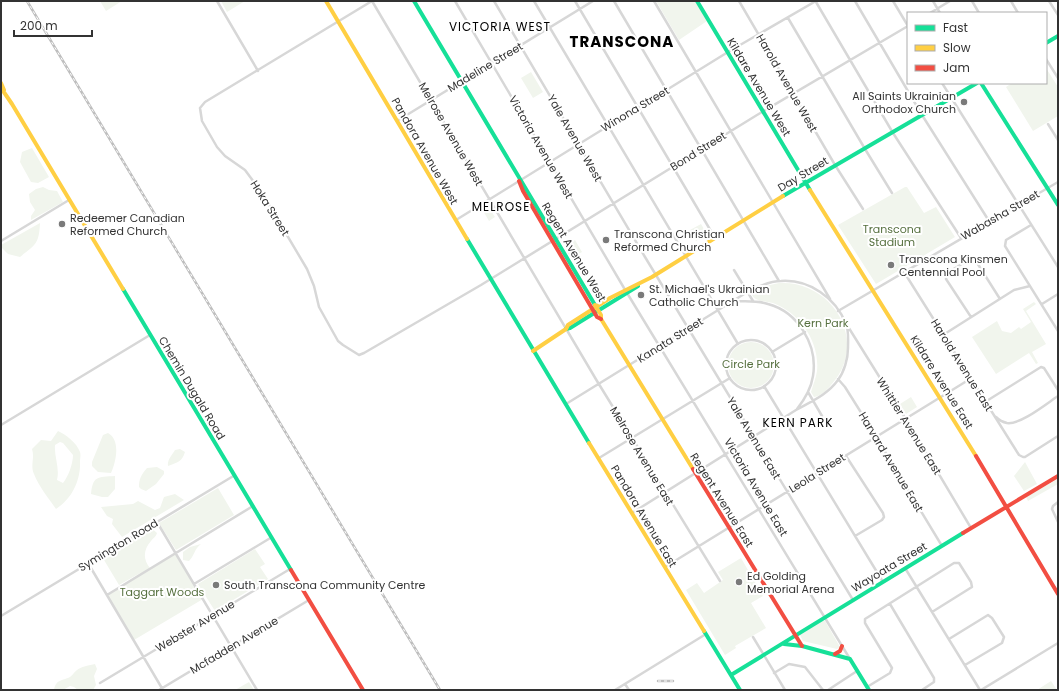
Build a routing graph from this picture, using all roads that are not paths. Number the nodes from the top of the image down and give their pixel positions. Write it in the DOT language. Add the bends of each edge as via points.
graph roads {
  1 [pos="217,1"];
  2 [pos="326,1"];
  3 [pos="372,1"];
  4 [pos="414,1"];
  5 [pos="455,1"];
  6 [pos="494,1"];
  7 [pos="534,1"];
  8 [pos="575,1"];
  9 [pos="593,1"];
  10 [pos="614,1"];
  11 [pos="654,1"];
  12 [pos="697,1"];
  13 [pos="739,1"];
  14 [pos="816,1"];
  15 [pos="855,1"];
  16 [pos="894,1"];
  17 [pos="933,1"];
  18 [pos="950,1"];
  19 [pos="972,1"];
  20 [pos="1011,1"];
  21 [pos="1049,1"];
  22 [pos="938,8"];
  23 [pos="580,9"];
  24 [pos="932,12"];
  25 [pos="940,12"];
  26 [pos="978,12"];
  27 [pos="1017,12"];
  28 [pos="1058,15"];
  29 [pos="788,18"];
  30 [pos="338,22"];
  31 [pos="907,24"];
  32 [pos="550,27"];
  33 [pos="907,27"];
  34 [pos="759,34"];
  35 [pos="1058,36"];
  36 [pos="1047,42"];
  37 [pos="879,43"];
  38 [pos="520,46"];
  39 [pos="728,52"];
  40 [pos="851,60"];
  41 [pos="1047,61"];
  42 [pos="491,63"];
  43 [pos="258,71"];
  44 [pos="696,73"];
  45 [pos="822,77"];
  46 [pos="1058,78"];
  47 [pos="461,82"];
  48 [pos="1,83"];
  49 [pos="943,84"];
  50 [pos="975,84"];
  51 [pos="982,84"];
  52 [pos="1,88"];
  53 [pos="667,90"];
  54 [pos="793,93"];
  55 [pos="6,95"];
  56 [pos="951,99"];
  57 [pos="431,100"];
  58 [pos="637,108"];
  59 [pos="763,111"];
  60 [pos="922,115"];
  61 [pos="397,121"];
  62 [pos="1048,124"];
  63 [pos="608,126"];
  64 [pos="730,131"];
  65 [pos="893,132"];
  66 [pos="1058,140"];
  67 [pos="578,144"];
  68 [pos="701,149"];
  69 [pos="865,149"];
  70 [pos="549,162"];
  71 [pos="835,165"];
  72 [pos="672,167"];
  73 [pos="519,180"];
  74 [pos="1058,182"];
  75 [pos="805,183"];
  76 [pos="643,185"];
  77 [pos="1047,188"];
  78 [pos="892,193"];
  79 [pos="488,199"];
  80 [pos="69,200"];
  81 [pos="613,203"];
  82 [pos="772,203"];
  83 [pos="1019,204"];
  84 [pos="1058,204"];
  85 [pos="863,209"];
  86 [pos="455,220"];
  87 [pos="584,221"];
  88 [pos="744,221"];
  89 [pos="989,221"];
  90 [pos="1031,225"];
  91 [pos="961,238"];
  92 [pos="715,239"];
  93 [pos="554,240"];
  94 [pos="1,241"];
  95 [pos="685,257"];
  96 [pos="524,258"];
  97 [pos="1058,268"];
  98 [pos="734,270"];
  99 [pos="904,272"];
  100 [pos="656,275"];
  101 [pos="490,279"];
  102 [pos="779,281"];
  103 [pos="1030,286"];
  104 [pos="873,289"];
  105 [pos="626,292"];
  106 [pos="747,292"];
  107 [pos="1058,294"];
  108 [pos="830,299"];
  109 [pos="1000,299"];
  110 [pos="733,302"];
  111 [pos="753,302"];
  112 [pos="1042,304"];
  113 [pos="595,310"];
  114 [pos="718,310"];
  115 [pos="838,311"];
  116 [pos="971,317"];
  117 [pos="601,319"];
  118 [pos="846,324"];
  119 [pos="688,328"];
  120 [pos="566,329"];
  121 [pos="1058,331"];
  122 [pos="805,332"];
  123 [pos="150,335"];
  124 [pos="943,335"];
  125 [pos="738,344"];
  126 [pos="659,347"];
  127 [pos="533,351"];
  128 [pos="772,352"];
  129 [pos="629,365"];
  130 [pos="730,378"];
  131 [pos="838,379"];
  132 [pos="970,379"];
  133 [pos="721,383"];
  134 [pos="598,384"];
  135 [pos="764,386"];
  136 [pos="1058,390"];
  137 [pos="808,392"];
  138 [pos="1058,396"];
  139 [pos="941,398"];
  140 [pos="693,400"];
  141 [pos="814,401"];
  142 [pos="985,402"];
  143 [pos="566,404"];
  144 [pos="796,410"];
  145 [pos="994,415"];
  146 [pos="822,416"];
  147 [pos="784,418"];
  148 [pos="662,419"];
  149 [pos="905,419"];
  150 [pos="1,425"];
  151 [pos="1058,436"];
  152 [pos="754,437"];
  153 [pos="876,437"];
  154 [pos="631,438"];
  155 [pos="726,455"];
  156 [pos="846,456"];
  157 [pos="599,458"];
  158 [pos="817,473"];
  159 [pos="695,474"];
  160 [pos="234,475"];
  161 [pos="1058,476"];
  162 [pos="664,492"];
  163 [pos="787,492"];
  164 [pos="1058,502"];
  165 [pos="253,506"];
  166 [pos="1007,506"];
  167 [pos="758,509"];
  168 [pos="632,512"];
  169 [pos="157,522"];
  170 [pos="1058,522"];
  171 [pos="728,528"];
  172 [pos="971,528"];
  173 [pos="855,536"];
  174 [pos="272,537"];
  175 [pos="698,546"];
  176 [pos="942,546"];
  177 [pos="175,553"];
  178 [pos="88,563"];
  179 [pos="665,567"];
  180 [pos="905,568"];
  181 [pos="291,569"];
  182 [pos="720,581"];
  183 [pos="883,582"];
  184 [pos="194,584"];
  185 [pos="917,587"];
  186 [pos="1058,594"];
  187 [pos="107,595"];
  188 [pos="309,600"];
  189 [pos="854,600"];
  190 [pos="890,604"];
  191 [pos="932,612"];
  192 [pos="213,615"];
  193 [pos="1,616"];
  194 [pos="825,618"];
  195 [pos="706,634"];
  196 [pos="795,636"];
  197 [pos="753,637"];
  198 [pos="949,639"];
  199 [pos="782,644"];
  200 [pos="1058,644"];
  201 [pos="231,646"];
  202 [pos="802,646"];
  203 [pos="842,646"];
  204 [pos="835,654"];
  205 [pos="764,655"];
  206 [pos="144,657"];
  207 [pos="850,659"];
  208 [pos="965,665"];
  209 [pos="857,671"];
  210 [pos="774,673"];
  211 [pos="731,675"];
  212 [pos="100,683"];
  213 [pos="625,684"];
  214 [pos="163,689"];
  215 [pos="868,689"];
  216 [pos="159,690"];
  217 [pos="258,690"];
  218 [pos="363,690"];
  219 [pos="615,690"];
  220 [pos="629,690"];
  221 [pos="740,690"];
  222 [pos="785,690"];
  223 [pos="823,690"];
  224 [pos="828,690"];
  225 [pos="922,690"];
  226 [pos="981,690"];
  1 -- 43 [label="street"];
  2 -- 30 [label="street, Pandora Avenue West"];
  3 -- 30 [label="street, Hoka Street"];
  3 -- 57 [label="street, Melrose Avenue West"];
  4 -- 47 [label="street, Regent Avenue West"];
  5 -- 42 [label="street, Victoria Avenue West"];
  6 -- 38 [label="street, Yale Avenue West"];
  7 -- 32 [label="street"];
  8 -- 23 [label="street"];
  9 -- 23 [label="street, Madeline Street"];
  10 -- 53 [label="street"];
  11 -- 44 [label="street"];
  12 -- 39 [label="street, Kildare Avenue West"];
  13 -- 34 [label="street, Harold Avenue West"];
  14 -- 29 [label="street, Winona Street"];
  14 -- 40 [label="street"];
  15 -- 37 [label="street"];
  16 -- 31 [label="street"];
  17 -- 22 [label="street"];
  18 -- 22 [label="street"];
  19 -- 26 [label="street"];
  20 -- 27 [label="street"];
  21 -- 28 [label="street"];
  22 -- 24 [label="street"];
  22 -- 25 [label="street"];
  23 -- 32 [label="street, Madeline Street"];
  23 -- 58 [label="street"];
  29 -- 34 [label="street, Winona Street"];
  29 -- 45 [label="street"];
  30 -- 43 [label="street, Hoka Street"];
  30 -- 61 [label="street, Pandora Avenue West"];
  32 -- 38 [label="street, Madeline Street"];
  32 -- 63 [label="street"];
  33 -- 37 [label="street, Bond Street"];
  34 -- 39 [label="street, Winona Street"];
  34 -- 54 [label="street, Harold Avenue West"];
  35 -- 36 [label="street"];
  37 -- 40 [label="street, Bond Street"];
  37 -- 60 [label="street"];
  38 -- 42 [label="street, Madeline Street"];
  38 -- 67 [label="street, Yale Avenue West"];
  39 -- 44 [label="street, Winona Street"];
  39 -- 59 [label="street, Kildare Avenue West"];
  40 -- 45 [label="street, Bond Street"];
  40 -- 65 [label="street"];
  41 -- 46 [label="street"];
  42 -- 47 [label="street, Madeline Street"];
  42 -- 70 [label="street, Victoria Avenue West"];
  43 -- 101 [label="street, Hoka Street" via="205,102 200,108 202,121 222,153 245,170 262,193 307,269 319,307 338,341 359,355 362,354"];
  44 -- 53 [label="street, Winona Street"];
  44 -- 64 [label="street"];
  45 -- 54 [label="street, Bond Street"];
  45 -- 69 [label="street"];
  47 -- 57 [label="street, Madeline Street"];
  47 -- 73 [label="street, Regent Avenue West"];
  48 -- 55 [label="street, Chemin Dugald Road"];
  49 -- 56 [label="street"];
  50 -- 56 [label="street, Day Street"];
  51 -- 77 [label="street"];
  52 -- 55 [label="street, Chemin Dugald Road"];
  53 -- 58 [label="street, Winona Street"];
  53 -- 68 [label="street"];
  54 -- 59 [label="street, Bond Street"];
  54 -- 71 [label="street, Harold Avenue West"];
  55 -- 80 [label="street, Chemin Dugald Road"];
  56 -- 60 [label="street, Day Street"];
  56 -- 83 [label="street"];
  57 -- 61 [label="street, Madeline Street"];
  57 -- 79 [label="street, Melrose Avenue West"];
  58 -- 63 [label="street, Winona Street"];
  58 -- 72 [label="street"];
  59 -- 64 [label="street, Bond Street"];
  59 -- 75 [label="street, Kildare Avenue West"];
  60 -- 65 [label="street, Day Street"];
  60 -- 89 [label="street"];
  61 -- 86 [label="street, Pandora Avenue West"];
  62 -- 66 [label="street"];
  63 -- 67 [label="street, Winona Street"];
  63 -- 76 [label="street"];
  64 -- 68 [label="street, Bond Street"];
  64 -- 82 [label="street"];
  65 -- 69 [label="street, Day Street"];
  65 -- 91 [label="street"];
  67 -- 70 [label="street, Winona Street"];
  67 -- 81 [label="street, Yale Avenue West"];
  68 -- 72 [label="street, Bond Street"];
  68 -- 88 [label="street"];
  69 -- 71 [label="street, Day Street"];
  69 -- 78 [label="street"];
  70 -- 73 [label="street, Winona Street"];
  70 -- 87 [label="street, Victoria Avenue West"];
  71 -- 75 [label="street, Day Street"];
  71 -- 85 [label="street"];
  72 -- 76 [label="street, Bond Street"];
  72 -- 92 [label="street"];
  73 -- 79 [label="street, Winona Street"];
  73 -- 93 [label="street, Regent Avenue West" via="523,191"];
  74 -- 77 [label="street, Wabasha Street"];
  75 -- 82 [label="street, Day Street"];
  75 -- 104 [label="street, Kildare Avenue East"];
  76 -- 81 [label="street, Bond Street"];
  76 -- 95 [label="street"];
  77 -- 83 [label="street, Wabasha Street"];
  77 -- 84 [label="street"];
  79 -- 86 [label="street, Winona Street"];
  79 -- 96 [label="street, Melrose Avenue West"];
  80 -- 94 [label="street"];
  80 -- 123 [label="street, Chemin Dugald Road"];
  81 -- 87 [label="street, Bond Street"];
  81 -- 100 [label="street, Yale Avenue West"];
  82 -- 88 [label="street, Day Street"];
  82 -- 108 [label="street"];
  83 -- 89 [label="street, Wabasha Street"];
  83 -- 90 [label="street"];
  86 -- 101 [label="street, Pandora Avenue West"];
  87 -- 93 [label="street, Bond Street"];
  87 -- 105 [label="street, Victoria Avenue West"];
  88 -- 92 [label="street, Day Street"];
  88 -- 102 [label="street"];
  89 -- 91 [label="street, Wabasha Street"];
  90 -- 97 [label="street"];
  90 -- 103 [label="street" via="1004,242 1004,246"];
  91 -- 99 [label="street, Wabasha Street"];
  92 -- 95 [label="street, Day Street"];
  93 -- 96 [label="street, Bond Street"];
  93 -- 113 [label="street, Regent Avenue West"];
  95 -- 100 [label="street, Day Street"];
  95 -- 114 [label="street"];
  96 -- 101 [label="street, Bond Street"];
  96 -- 120 [label="street, Melrose Avenue West"];
  98 -- 106 [label="street"];
  99 -- 104 [label="street, Wabasha Street"];
  99 -- 124 [label="street, Harold Avenue East"];
  100 -- 105 [label="street, Day Street"];
  100 -- 119 [label="street, Yale Avenue East"];
  101 -- 127 [label="street, Pandora Avenue West"];
  102 -- 106 [label="street, Kanata Street" via="758,286"];
  102 -- 108 [label="street, Kanata Street" via="789,280 806,285"];
  103 -- 109 [label="street" via="1014,290"];
  103 -- 112 [label="street"];
  104 -- 115 [label="street, Wabasha Street"];
  104 -- 139 [label="street, Kildare Avenue East"];
  105 -- 113 [label="street, Day Street"];
  105 -- 126 [label="street, Victoria Avenue East"];
  106 -- 110 [label="street, Kanata Street"];
  106 -- 111 [label="street"];
  107 -- 112 [label="street"];
  108 -- 115 [label="street, Kanata Street"];
  109 -- 116 [label="street"];
  109 -- 116 [label="street" via="974,258 970,258 947,273 946,279"];
  110 -- 111 [label="street"];
  110 -- 114 [label="street, Kanata Street"];
  111 -- 122 [label="street" via="769,304 786,312"];
  112 -- 121 [label="street"];
  113 -- 117 [label="street, Regent Avenue West"];
  113 -- 120 [label="street, Day Street"];
  114 -- 119 [label="street, Kanata Street"];
  114 -- 125 [label="street"];
  115 -- 118 [label="street, Whittier Avenue East"];
  116 -- 124 [label="street"];
  117 -- 129 [label="street, Regent Avenue East"];
  118 -- 131 [label="street" via="848,353"];
  118 -- 149 [label="street, Whittier Avenue East"];
  119 -- 126 [label="street, Kanata Street"];
  119 -- 133 [label="street, Yale Avenue East"];
  120 -- 127 [label="street, Day Street"];
  120 -- 134 [label="street, Melrose Avenue East"];
  122 -- 128 [label="street"];
  122 -- 137 [label="street" via="814,361 813,377"];
  123 -- 150 [label="street"];
  123 -- 160 [label="street, Chemin Dugald Road"];
  124 -- 132 [label="street, Harold Avenue East"];
  125 -- 128 [label="street" via="746,341 758,342 766,345"];
  125 -- 130 [label="street" via="727,360 726,369"];
  126 -- 129 [label="street, Kanata Street"];
  126 -- 140 [label="street, Victoria Avenue East"];
  127 -- 143 [label="street, Pandora Avenue East"];
  128 -- 135 [label="street" via="775,372"];
  129 -- 134 [label="street, Kanata Street"];
  129 -- 148 [label="street, Regent Avenue East"];
  130 -- 133 [label="street"];
  130 -- 135 [label="street" via="745,390 756,390"];
  131 -- 141 [label="street" via="825,394"];
  131 -- 153 [label="street, Harvard Avenue East"];
  132 -- 139 [label="street, Leola Street"];
  132 -- 142 [label="street, Harold Avenue East"];
  133 -- 140 [label="street"];
  133 -- 152 [label="street, Yale Avenue East"];
  134 -- 143 [label="street, Kanata Street"];
  134 -- 154 [label="street, Melrose Avenue East"];
  135 -- 147 [label="street"];
  136 -- 142 [label="street" via="1041,367"];
  137 -- 141 [label="street"];
  137 -- 144 [label="street"];
  138 -- 145 [label="street" via="1012,423 1005,423"];
  139 -- 149 [label="street, Leola Street"];
  139 -- 166 [label="street, Kildare Avenue East"];
  140 -- 148 [label="street"];
  140 -- 155 [label="street, Victoria Avenue East"];
  141 -- 144 [label="street"];
  141 -- 146 [label="street"];
  142 -- 145 [label="street, Harold Avenue East"];
  143 -- 157 [label="street, Pandora Avenue East"];
  144 -- 147 [label="street"];
  145 -- 151 [label="street, Harold Avenue East" via="1023,458"];
  147 -- 152 [label="street"];
  147 -- 158 [label="street"];
  148 -- 154 [label="street"];
  148 -- 159 [label="street, Regent Avenue East"];
  149 -- 153 [label="street, Leola Street"];
  149 -- 172 [label="street, Whittier Avenue East"];
  152 -- 155 [label="street"];
  152 -- 163 [label="street, Yale Avenue East"];
  153 -- 156 [label="street, Leola Street"];
  153 -- 176 [label="street, Harvard Avenue East"];
  154 -- 157 [label="street"];
  154 -- 162 [label="street, Melrose Avenue East"];
  155 -- 159 [label="street"];
  155 -- 167 [label="street, Victoria Avenue East"];
  156 -- 158 [label="street, Leola Street"];
  156 -- 173 [label="street" via="884,517"];
  157 -- 168 [label="street, Pandora Avenue East"];
  158 -- 163 [label="street, Leola Street"];
  158 -- 173 [label="street"];
  159 -- 162 [label="street"];
  159 -- 171 [label="street, Regent Avenue East"];
  160 -- 165 [label="street, Chemin Dugald Road"];
  160 -- 169 [label="street, Symington Road"];
  161 -- 166 [label="street, Wayoata Street"];
  162 -- 168 [label="street"];
  162 -- 175 [label="street, Melrose Avenue East"];
  163 -- 167 [label="street, Leola Street"];
  163 -- 189 [label="street, Yale Avenue East"];
  164 -- 170 [label="street" via="1052,509"];
  165 -- 174 [label="street, Chemin Dugald Road"];
  165 -- 177 [label="street"];
  166 -- 172 [label="street, Wayoata Street"];
  166 -- 186 [label="street, Kildare Avenue East"];
  167 -- 171 [label="street, Leola Street"];
  167 -- 194 [label="street, Victoria Avenue East"];
  168 -- 179 [label="street, Pandora Avenue East"];
  169 -- 177 [label="street"];
  169 -- 178 [label="street, Symington Road"];
  171 -- 175 [label="street, Leola Street"];
  171 -- 196 [label="street, Regent Avenue East"];
  172 -- 176 [label="street, Wayoata Street"];
  173 -- 183 [label="street"];
  174 -- 181 [label="street, Chemin Dugald Road"];
  174 -- 184 [label="street"];
  175 -- 179 [label="street, Leola Street"];
  175 -- 182 [label="street, Melrose Avenue East"];
  176 -- 180 [label="street, Wayoata Street"];
  177 -- 184 [label="street"];
  177 -- 187 [label="street"];
  178 -- 187 [label="street"];
  178 -- 193 [label="street, Symington Road"];
  179 -- 195 [label="street, Pandora Avenue East"];
  180 -- 183 [label="street, Wayoata Street"];
  180 -- 185 [label="street"];
  181 -- 188 [label="street, Chemin Dugald Road"];
  181 -- 192 [label="street, Webster Avenue"];
  183 -- 189 [label="street, Wayoata Street"];
  184 -- 192 [label="street"];
  185 -- 190 [label="street"];
  185 -- 191 [label="street"];
  185 -- 191 [label="street" via="954,563 962,566 972,587"];
  187 -- 206 [label="street"];
  188 -- 201 [label="street, Mcfadden Avenue"];
  188 -- 218 [label="street, Chemin Dugald Road"];
  189 -- 194 [label="street, Wayoata Street"];
  190 -- 215 [label="street" via="864,621 892,668 890,673"];
  190 -- 225 [label="street" via="934,678 934,682"];
  191 -- 198 [label="street"];
  192 -- 201 [label="street"];
  192 -- 206 [label="street, Webster Avenue"];
  194 -- 196 [label="street, Wayoata Street"];
  194 -- 203 [label="street, Victoria Avenue East"];
  195 -- 211 [label="street, Pandora Avenue East"];
  195 -- 213 [label="street"];
  196 -- 199 [label="street, Wayoata Street"];
  196 -- 202 [label="street, Regent Avenue East"];
  197 -- 205 [label="street"];
  198 -- 208 [label="street"];
  198 -- 208 [label="street" via="988,615 1004,637 1002,642"];
  199 -- 202 [label="street"];
  199 -- 205 [label="street, Wayoata Street"];
  200 -- 226 [label="street"];
  201 -- 214 [label="street, Mcfadden Avenue"];
  201 -- 217 [label="street"];
  202 -- 204 [label="street"];
  203 -- 204 [label="street"];
  203 -- 207 [label="street, Victoria Avenue East"];
  204 -- 207 [label="street"];
  205 -- 210 [label="street"];
  205 -- 211 [label="street, Wayoata Street"];
  206 -- 212 [label="street, Webster Avenue"];
  206 -- 214 [label="street"];
  207 -- 209 [label="street, Victoria Avenue East"];
  208 -- 226 [label="street"];
  209 -- 215 [label="street, Victoria Avenue East"];
  209 -- 224 [label="street"];
  210 -- 222 [label="street"];
  210 -- 223 [label="street" via="789,664 807,668"];
  211 -- 221 [label="street, Pandora Avenue East"];
  213 -- 219 [label="street"];
  213 -- 220 [label="street"];
  214 -- 216 [label="street, Mcfadden Avenue"];
}
